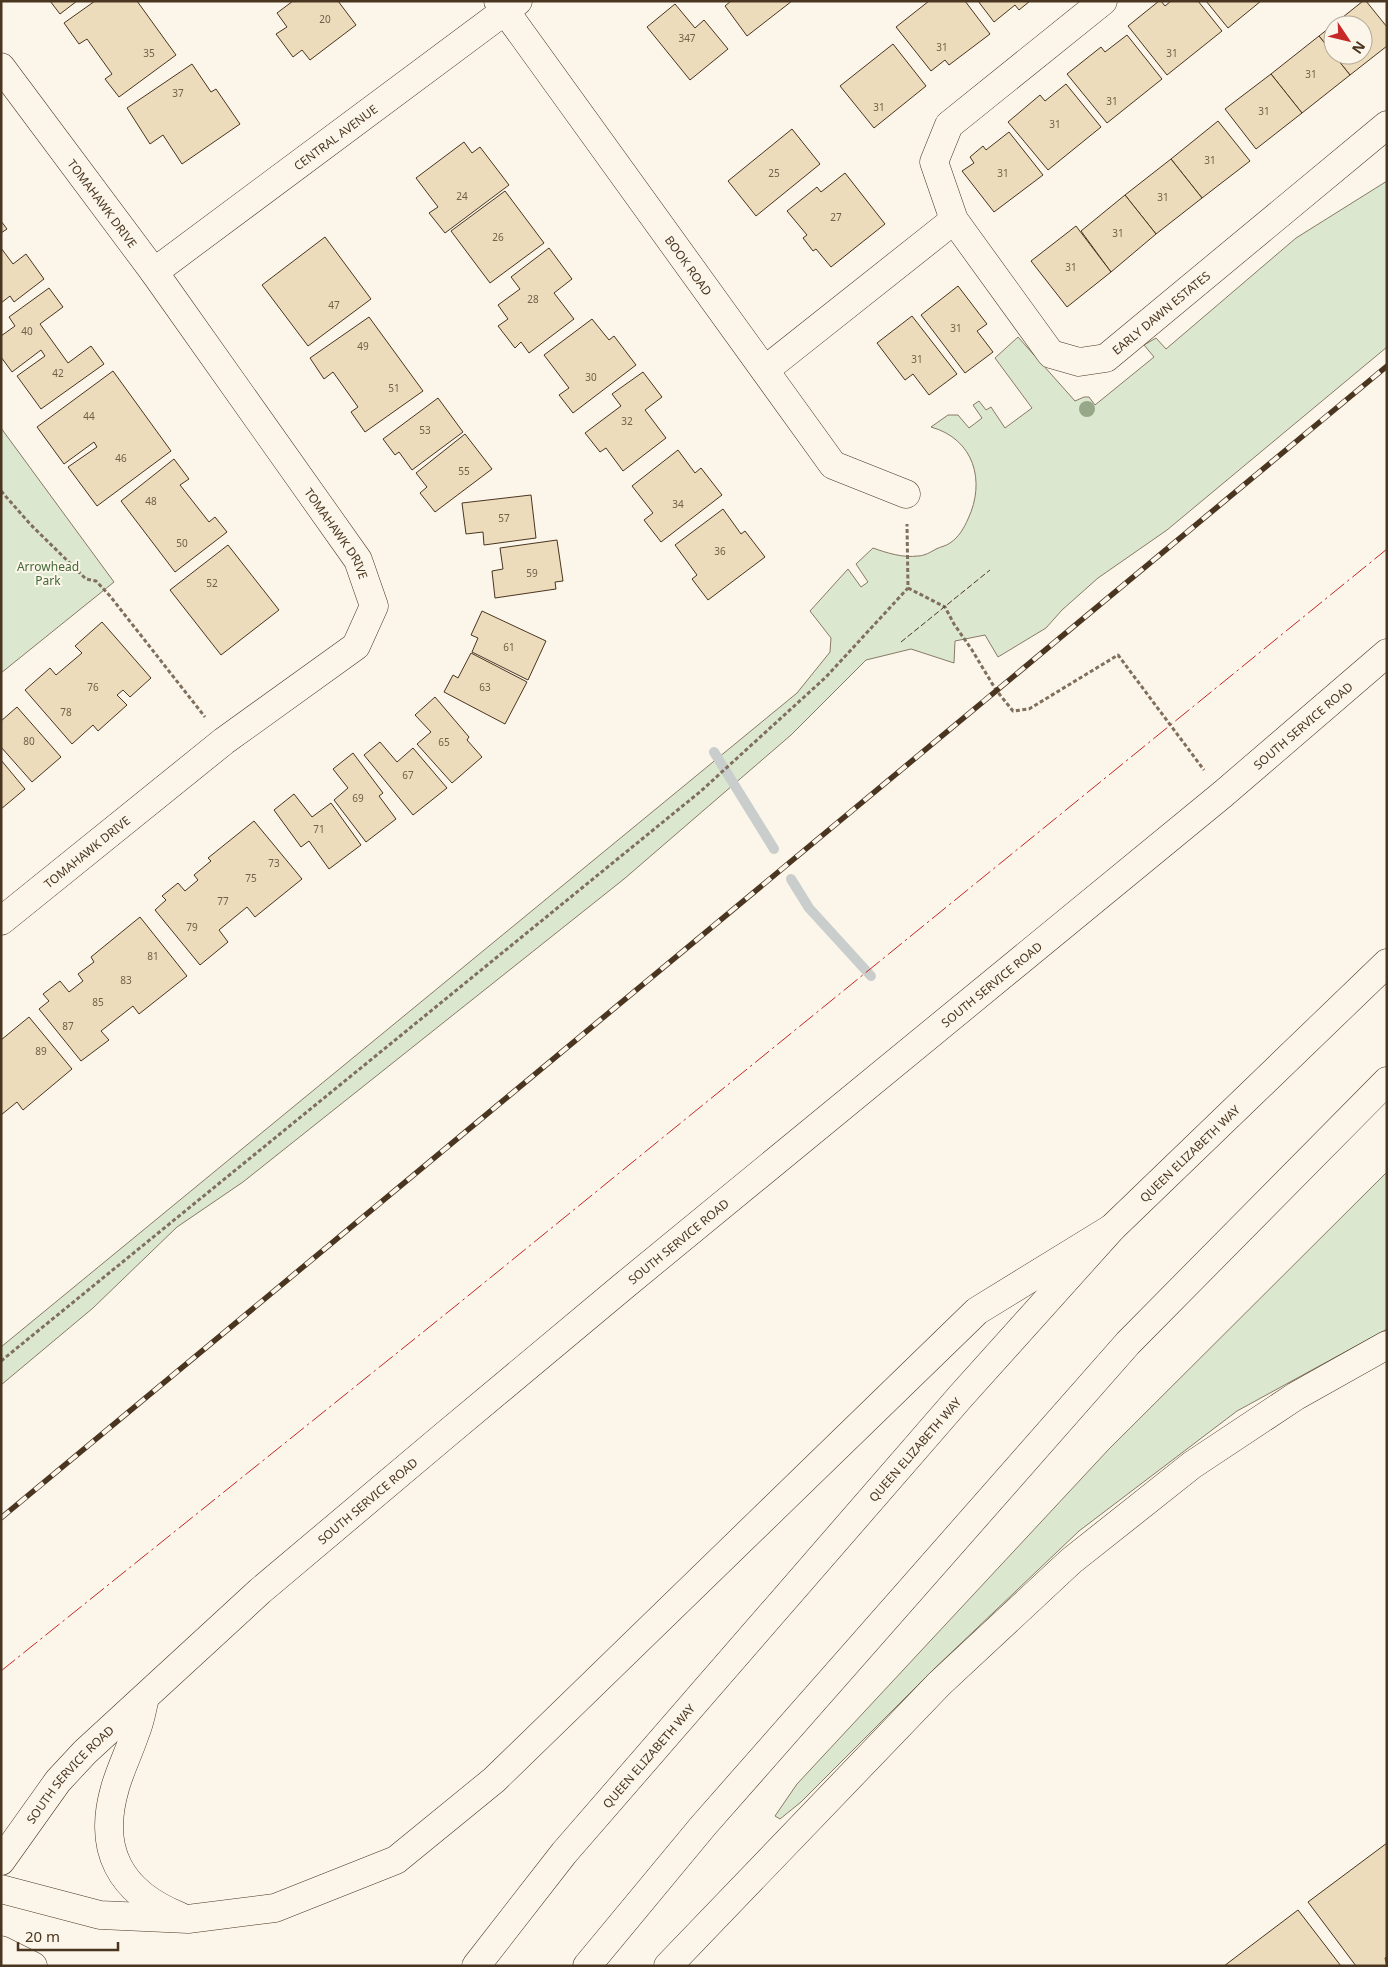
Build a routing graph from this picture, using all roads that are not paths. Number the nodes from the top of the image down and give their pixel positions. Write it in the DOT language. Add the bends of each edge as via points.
graph roads {
  1 [pos="1103,1"];
  2 [pos="507,5"];
  3 [pos="1,67"];
  4 [pos="1387,125"];
  5 [pos="954,220"];
  6 [pos="154,272"];
  7 [pos="765,370"];
  8 [pos="906,494"];
  9 [pos="1387,653"];
  10 [pos="1,921"];
  11 [pos="1387,963"];
  12 [pos="1387,1081"];
  13 [pos="1112,1228"];
  14 [pos="1387,1345"];
  15 [pos="145,1697"];
  16 [pos="1,1861"];
  17 [pos="1,1888"];
  18 [pos="188,1919"];
  19 [pos="1,1950"];
  20 [pos="33,1966"];
  21 [pos="476,1966"];
  22 [pos="586,1966"];
  23 [pos="668,1966"];
  1 -- 5 [label="main road, EARLY DAWN ESTATES" via="949,125 934,162"];
  2 -- 6 [label="main road, CENTRAL AVENUE"];
  2 -- 7 [label="main road, BOOK ROAD"];
  3 -- 6 [label="main road, TOMAHAWK DRIVE"];
  4 -- 5 [label="main road, EARLY DAWN ESTATES" via="1106,358 1079,362 1051,354"];
  5 -- 7 [label="main road"];
  6 -- 10 [label="main road, TOMAHAWK DRIVE" via="358,560 374,606 356,646 224,741"];
  7 -- 8 [label="main road, BOOK ROAD" via="833,464"];
  9 -- 15 [label="main road, SOUTH SERVICE ROAD" via="1223,794 436,1443 260,1591"];
  11 -- 13 [label="main road, QUEEN ELIZABETH WAY"];
  12 -- 22 [label="main road" via="1128,1343 703,1826"];
  13 -- 18 [label="main road" via="977,1311 494,1780 396,1860 275,1908"];
  13 -- 21 [label="main road, QUEEN ELIZABETH WAY" via="960,1397 564,1853"];
  14 -- 23 [label="main road" via="1296,1396 1192,1465 1071,1561 939,1684"];
  15 -- 16 [label="main road, SOUTH SERVICE ROAD" via="58,1781"];
  15 -- 18 [label="main road" via="136,1733 114,1790 108,1836 112,1853 130,1886 164,1910"];
  17 -- 18 [label="main road" via="100,1915"];
  19 -- 20 [label="main road"];
}
